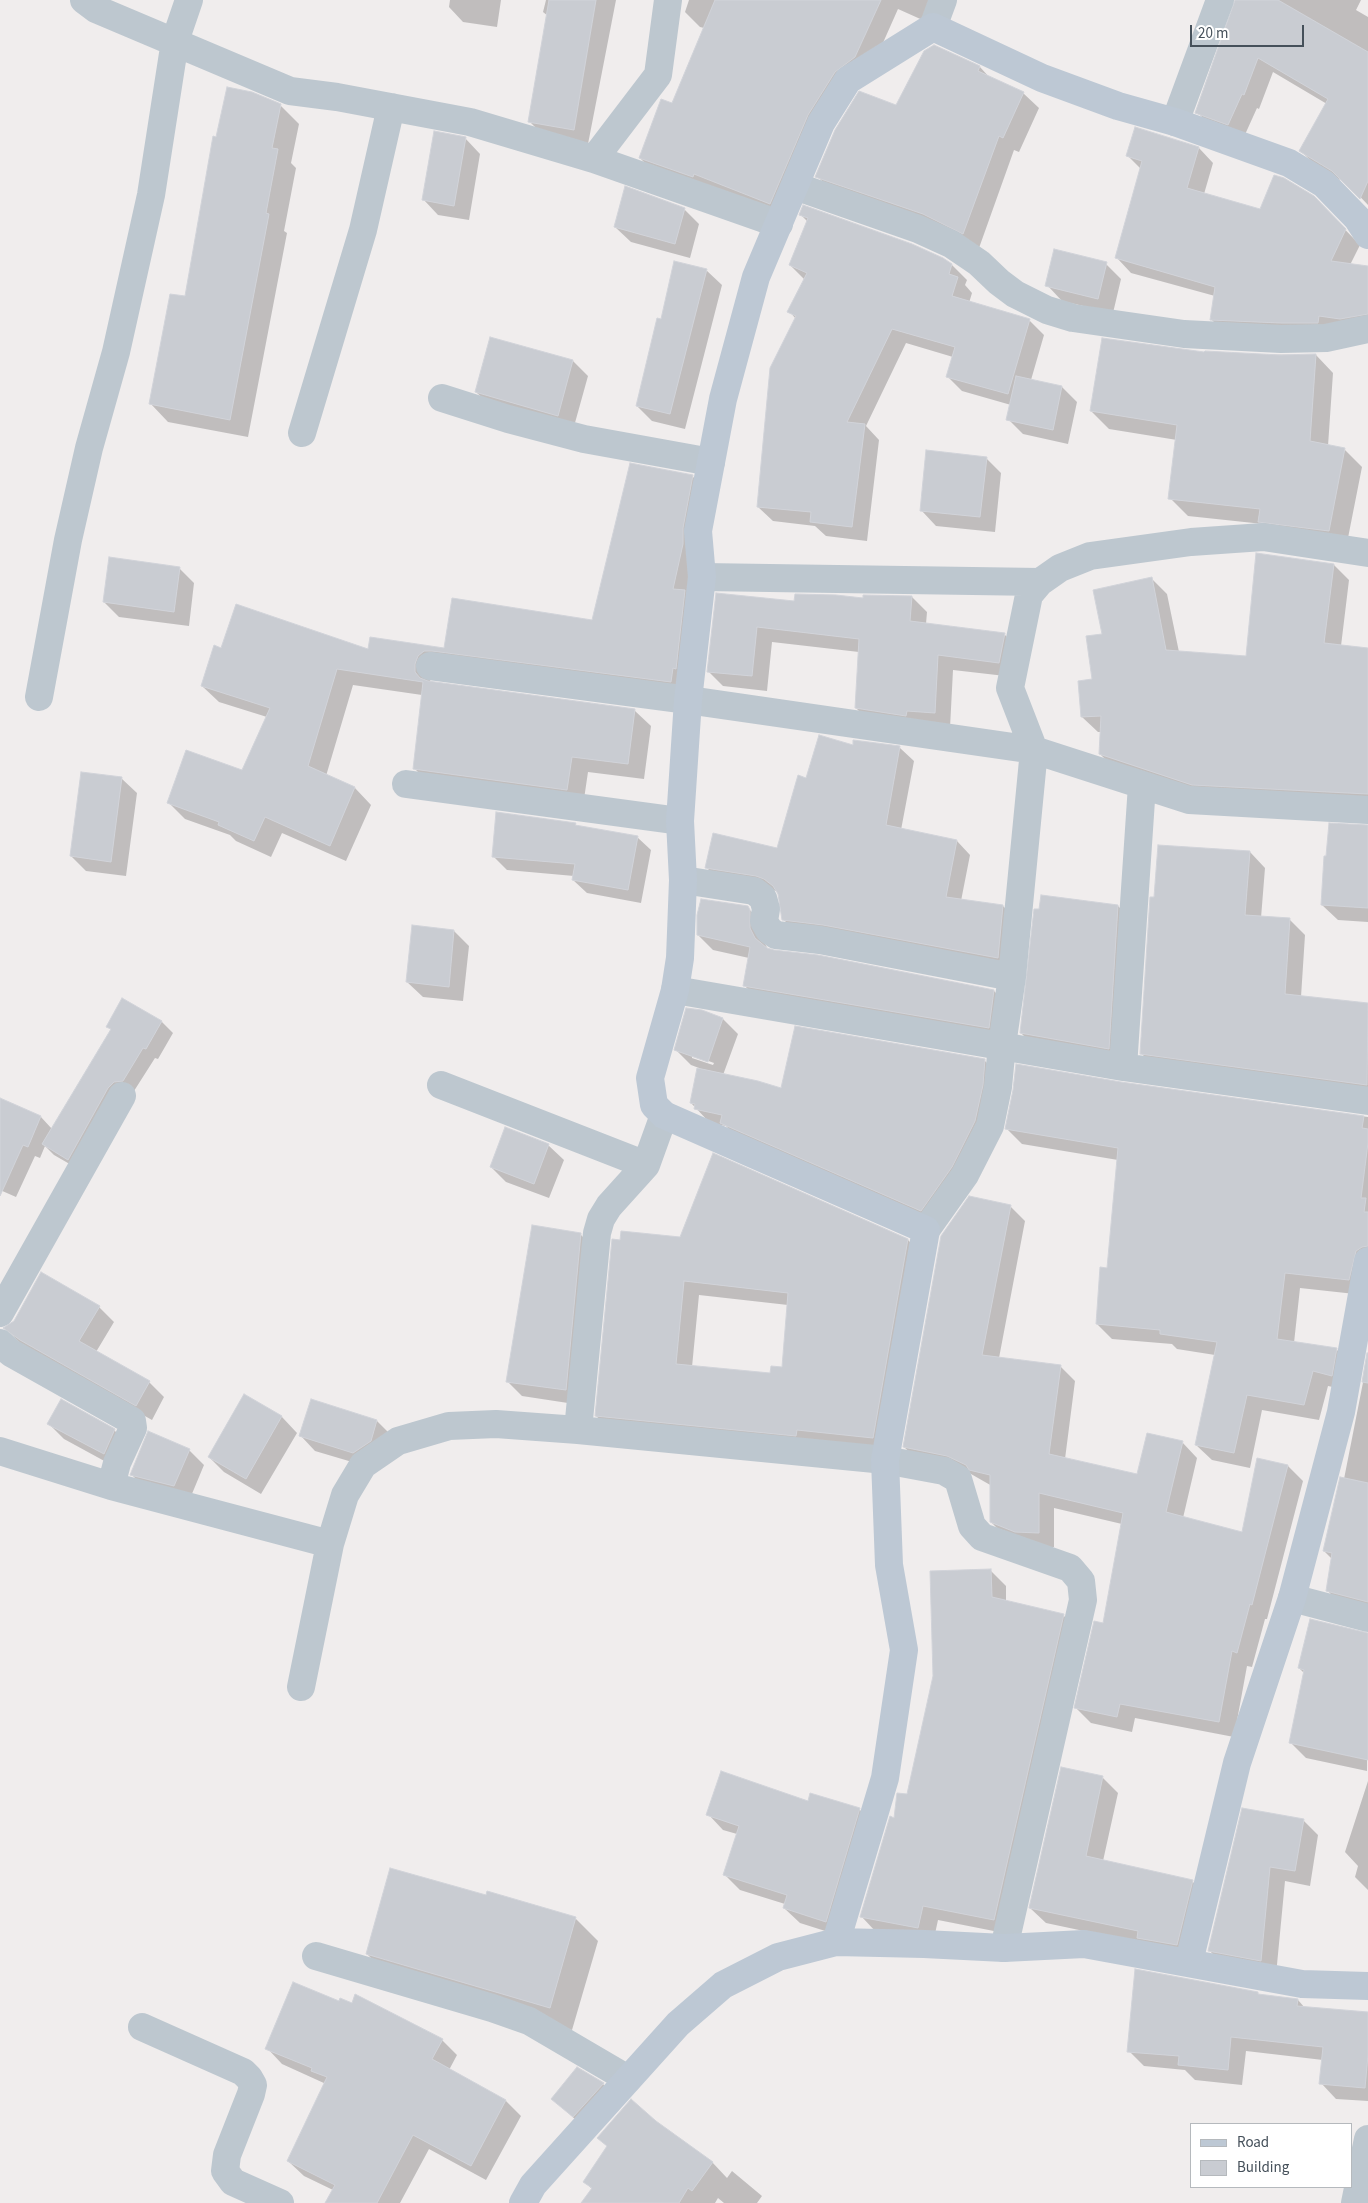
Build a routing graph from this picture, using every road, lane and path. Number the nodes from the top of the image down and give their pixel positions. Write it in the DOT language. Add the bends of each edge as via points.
graph roads {
  1 [pos="84,0"];
  2 [pos="189,0"];
  3 [pos="668,0"];
  4 [pos="943,0"];
  5 [pos="1220,0"];
  6 [pos="933,27"];
  7 [pos="175,41"];
  8 [pos="391,107"];
  9 [pos="1175,122"];
  10 [pos="594,159"];
  11 [pos="795,186"];
  12 [pos="779,224"];
  13 [pos="1368,235"];
  14 [pos="1368,329"];
  15 [pos="442,398"];
  16 [pos="302,433"];
  17 [pos="711,462"];
  18 [pos="1368,552"];
  19 [pos="702,577"];
  20 [pos="1040,582"];
  21 [pos="430,666"];
  22 [pos="39,697"];
  23 [pos="688,700"];
  24 [pos="1034,750"];
  25 [pos="406,784"];
  26 [pos="1142,785"];
  27 [pos="1368,810"];
  28 [pos="680,820"];
  29 [pos="683,880"];
  30 [pos="1012,977"];
  31 [pos="675,990"];
  32 [pos="1002,1045"];
  33 [pos="1123,1067"];
  34 [pos="441,1085"];
  35 [pos="122,1096"];
  36 [pos="1368,1101"];
  37 [pos="664,1115"];
  38 [pos="646,1165"];
  39 [pos="926,1230"];
  40 [pos="1368,1261"];
  41 [pos="0,1313"];
  42 [pos="0,1343"];
  43 [pos="578,1430"];
  44 [pos="0,1451"];
  45 [pos="885,1460"];
  46 [pos="112,1486"];
  47 [pos="330,1544"];
  48 [pos="1292,1598"];
  49 [pos="1368,1618"];
  50 [pos="301,1687"];
  51 [pos="836,1942"];
  52 [pos="1004,1948"];
  53 [pos="316,1956"];
  54 [pos="1188,1962"];
  55 [pos="1368,1986"];
  56 [pos="142,2027"];
  57 [pos="628,2079"];
  58 [pos="1368,2139"];
  59 [pos="1360,2200"];
  60 [pos="280,2203"];
  61 [pos="523,2203"];
  1 -- 7 [label="street" via="96,9"];
  2 -- 7 [label="street"];
  3 -- 10 [label="street" via="658,75"];
  4 -- 6 [label="street"];
  5 -- 9 [label="street"];
  6 -- 9 [label="street" via="1042,78 1118,106"];
  6 -- 11 [label="street" via="848,80 821,123"];
  7 -- 8 [label="street" via="290,91"];
  7 -- 22 [label="street" via="151,195 116,352 68,540"];
  8 -- 10 [label="street" via="470,122"];
  8 -- 16 [label="street" via="363,230"];
  9 -- 13 [label="street" via="1289,163 1324,184 1357,218"];
  10 -- 12 [label="street"];
  11 -- 12 [label="street"];
  11 -- 14 [label="street" via="918,229 951,244 1015,294 1047,310 1073,318 1184,334 1280,339 1326,338"];
  12 -- 17 [label="street" via="756,277 723,399"];
  15 -- 17 [label="street" via="584,439"];
  17 -- 19 [label="street" via="698,531"];
  18 -- 20 [label="street" via="1263,537 1191,542 1090,556 1060,568"];
  19 -- 20 [label="street"];
  19 -- 23 [label="street"];
  20 -- 24 [label="street" via="1029,595 1010,688"];
  21 -- 23 [label="street"];
  23 -- 24 [label="street"];
  23 -- 28 [label="street"];
  24 -- 26 [label="street"];
  24 -- 30 [label="street"];
  25 -- 28 [label="street"];
  26 -- 27 [label="street" via="1189,800"];
  26 -- 33 [label="street"];
  28 -- 29 [label="street"];
  29 -- 30 [label="street" via="754,891 763,898 766,909 764,921 776,935 820,940"];
  29 -- 31 [label="street" via="680,958"];
  30 -- 32 [label="street"];
  31 -- 32 [label="street"];
  31 -- 37 [label="street" via="650,1078 654,1105"];
  32 -- 33 [label="street"];
  32 -- 39 [label="street" via="990,1126 965,1175"];
  33 -- 36 [label="street"];
  34 -- 38 [label="street"];
  35 -- 41 [label="street"];
  37 -- 38 [label="street"];
  37 -- 39 [label="street"];
  38 -- 43 [label="street" via="609,1206 597,1233"];
  39 -- 45 [label="street"];
  40 -- 48 [label="street" via="1340,1412"];
  42 -- 46 [label="street" via="11,1353 132,1421 133,1428"];
  43 -- 45 [label="street"];
  43 -- 47 [label="street" via="496,1424 449,1426 398,1442 363,1465 345,1495"];
  44 -- 46 [label="street"];
  45 -- 51 [label="street" via="890,1565 904,1650 885,1778"];
  45 -- 52 [label="street" via="944,1471 958,1479 972,1526 982,1537 1070,1568 1081,1581 1083,1600"];
  46 -- 47 [label="street"];
  47 -- 50 [label="street"];
  48 -- 49 [label="street"];
  48 -- 54 [label="street" via="1237,1763"];
  51 -- 52 [label="street"];
  51 -- 57 [label="street" via="778,1957 723,1985 678,2024"];
  52 -- 54 [label="street" via="1084,1944"];
  53 -- 57 [label="street" via="529,2021"];
  54 -- 55 [label="street" via="1302,1984"];
  56 -- 60 [label="street" via="243,2072 249,2078 251,2094 227,2154 225,2171 232,2182"];
  57 -- 61 [label="street" via="533,2185"];
  58 -- 59 [label="street"];
}
